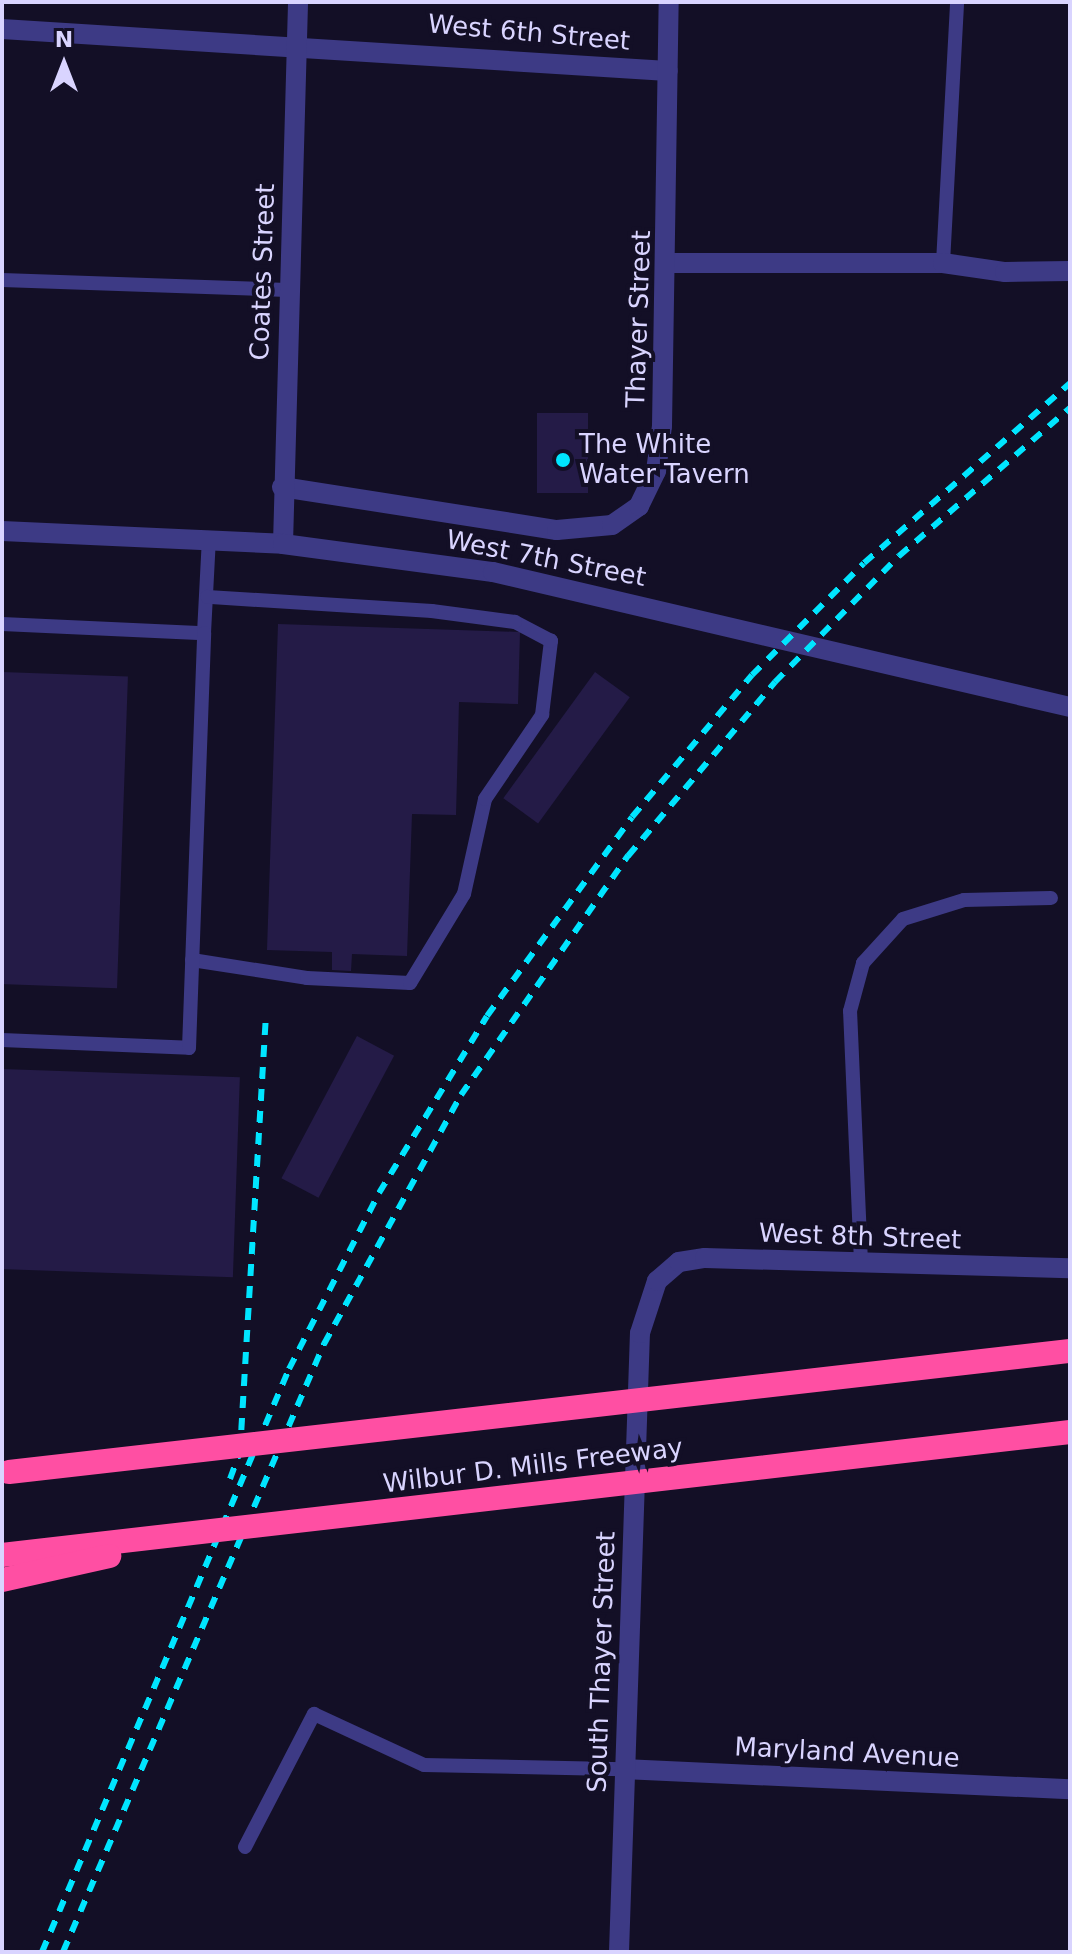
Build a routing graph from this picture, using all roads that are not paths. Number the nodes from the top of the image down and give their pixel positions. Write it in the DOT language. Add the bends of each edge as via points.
graph roads {
  1 [pos="298,2"];
  2 [pos="669,2"];
  3 [pos="957,2"];
  4 [pos="2,29"];
  5 [pos="296,46"];
  6 [pos="668,71"];
  7 [pos="667,263"];
  8 [pos="943,263"];
  9 [pos="1070,271"];
  10 [pos="2,280"];
  11 [pos="287,290"];
  12 [pos="282,487"];
  13 [pos="2,531"];
  14 [pos="209,539"];
  15 [pos="283,544"];
  16 [pos="207,597"];
  17 [pos="2,624"];
  18 [pos="204,633"];
  19 [pos="1070,707"];
  20 [pos="1051,898"];
  21 [pos="192,960"];
  22 [pos="2,1040"];
  23 [pos="861,1262"];
  24 [pos="1070,1268"];
  25 [pos="1070,1351"];
  26 [pos="641,1375"];
  27 [pos="1070,1432"];
  28 [pos="9,1472"];
  29 [pos="233,1529"];
  30 [pos="2,1555"];
  31 [pos="2,1580"];
  32 [pos="623,1769"];
  33 [pos="1070,1789"];
  34 [pos="245,1847"];
  35 [pos="619,1952"];
  1 -- 5 [label="street, Coates Street"];
  2 -- 6 [label="street, Thayer Street"];
  3 -- 8 [label="lane"];
  4 -- 5 [label="street, West 6th Street"];
  5 -- 6 [label="street, West 6th Street"];
  5 -- 11 [label="street, Coates Street" via="295,252"];
  6 -- 7 [label="street, Thayer Street"];
  7 -- 8 [label="street"];
  7 -- 12 [label="street, Thayer Street" via="656,471 627,519 557,530"];
  8 -- 9 [label="street" via="1005,272"];
  10 -- 11 [label="lane"];
  11 -- 12 [label="street, Coates Street"];
  12 -- 15 [label="street, Coates Street"];
  13 -- 14 [label="street, West 7th Street"];
  14 -- 15 [label="street, West 7th Street"];
  14 -- 16 [label="lane"];
  15 -- 19 [label="street, West 7th Street" via="493,572"];
  16 -- 18 [label="lane"];
  16 -- 21 [label="lane" via="432,611 515,622 551,641 542,715 485,799 464,894 410,983 307,978"];
  17 -- 18 [label="lane"];
  18 -- 21 [label="lane"];
  20 -- 23 [label="lane" via="964,900 903,919 863,963 850,1011"];
  21 -- 22 [label="lane" via="189,1048"];
  23 -- 24 [label="street, West 8th Street"];
  23 -- 26 [label="street, West 8th Street" via="679,1262 657,1281 640,1333"];
  25 -- 28 [label="highway, Wilbur D. Mills Freeway, bridge"];
  26 -- 32 [label="street, South Thayer Street"];
  27 -- 29 [label="highway, Wilbur D. Mills Freeway, bridge"];
  29 -- 30 [label="highway, Wilbur D. Mills Freeway, bridge"];
  29 -- 31 [label="highway, bridge"];
  32 -- 33 [label="street, Maryland Avenue"];
  32 -- 34 [label="lane" via="424,1765 314,1714"];
  32 -- 35 [label="street, South Thayer Street"];
}
